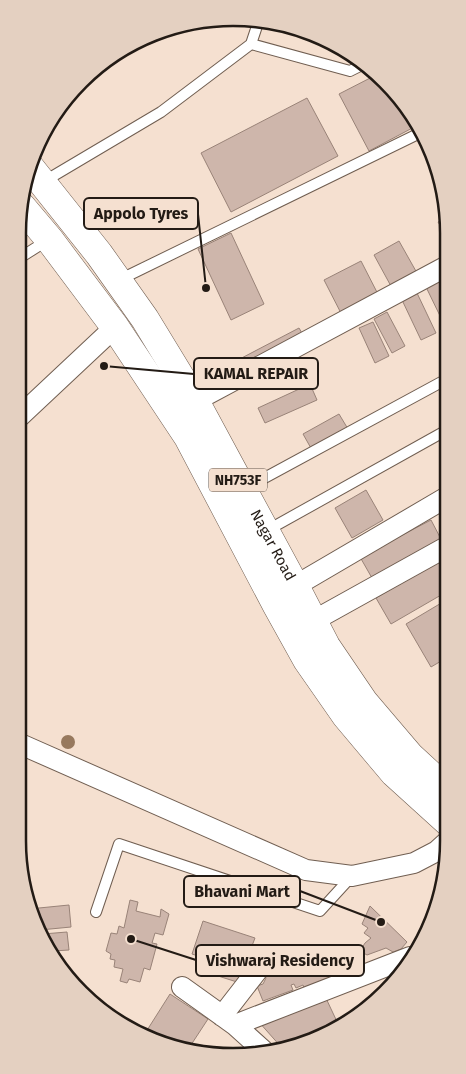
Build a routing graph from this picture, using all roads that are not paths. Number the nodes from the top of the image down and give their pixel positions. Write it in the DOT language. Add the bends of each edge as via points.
graph roads {
  1 [pos="256,28"];
  2 [pos="251,44"];
  3 [pos="357,68"];
  4 [pos="415,136"];
  5 [pos="36,174"];
  6 [pos="27,217"];
  7 [pos="49,239"];
  8 [pos="26,255"];
  9 [pos="440,270"];
  10 [pos="118,280"];
  11 [pos="115,327"];
  12 [pos="440,383"];
  13 [pos="195,401"];
  14 [pos="26,410"];
  15 [pos="440,434"];
  16 [pos="243,490"];
  17 [pos="440,501"];
  18 [pos="265,531"];
  19 [pos="440,550"];
  20 [pos="295,586"];
  21 [pos="313,621"];
  22 [pos="26,747"];
  23 [pos="440,784"];
  24 [pos="440,815"];
  25 [pos="439,848"];
  26 [pos="352,876"];
  27 [pos="96,912"];
  28 [pos="402,960"];
  29 [pos="260,967"];
  30 [pos="182,987"];
  31 [pos="228,1021"];
  32 [pos="258,1046"];
  1 -- 2 [label="lane"];
  2 -- 3 [label="lane" via="350,71"];
  2 -- 5 [label="lane" via="161,112"];
  4 -- 10 [label="lane"];
  5 -- 10 [label="highway, Nagar Road / NH753F"];
  6 -- 7 [label="highway, Nagar Road / NH753F"];
  7 -- 8 [label="lane"];
  7 -- 11 [label="highway, Nagar Road / NH753F"];
  9 -- 13 [label="street"];
  10 -- 13 [label="highway, Nagar Road / NH753F" via="146,319"];
  11 -- 14 [label="street"];
  11 -- 24 [label="highway, Nagar Road / NH753F" via="188,437 307,660 346,716 394,773"];
  12 -- 16 [label="lane"];
  13 -- 16 [label="highway, Nagar Road / NH753F"];
  15 -- 18 [label="lane"];
  16 -- 18 [label="highway, Nagar Road / NH753F"];
  17 -- 20 [label="street"];
  18 -- 20 [label="highway, Nagar Road / NH753F"];
  19 -- 21 [label="street"];
  20 -- 21 [label="highway, Nagar Road / NH753F"];
  21 -- 23 [label="highway, Nagar Road / NH753F" via="364,702 410,756"];
  22 -- 26 [label="street" via="306,870"];
  25 -- 26 [label="street" via="414,863"];
  26 -- 27 [label="lane" via="320,911 119,844"];
  28 -- 31 [label="street"];
  29 -- 31 [label="street"];
  30 -- 31 [label="street"];
  31 -- 32 [label="street"];
}
